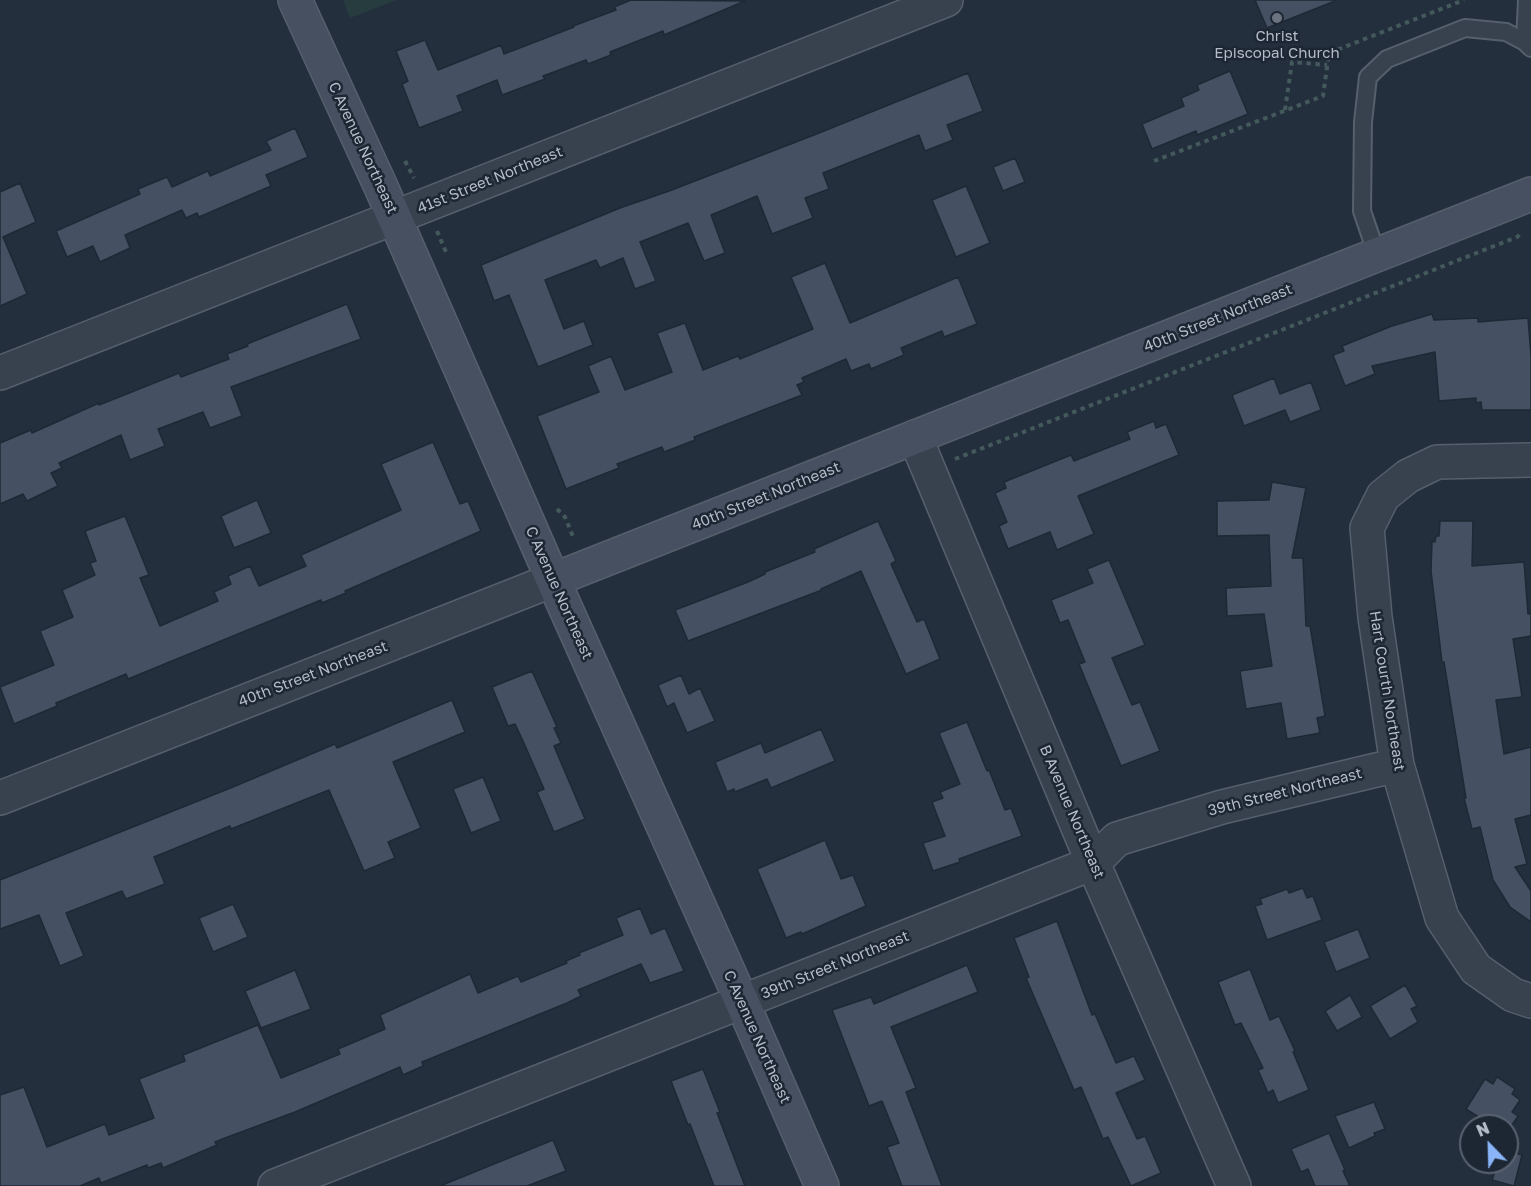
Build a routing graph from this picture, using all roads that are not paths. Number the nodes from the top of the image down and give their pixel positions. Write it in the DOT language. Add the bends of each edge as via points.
graph roads {
  1 [pos="295,0"];
  2 [pos="946,0"];
  3 [pos="1527,0"];
  4 [pos="1528,45"];
  5 [pos="1531,194"];
  6 [pos="395,218"];
  7 [pos="1377,255"];
  8 [pos="0,373"];
  9 [pos="915,437"];
  10 [pos="1531,460"];
  11 [pos="553,580"];
  12 [pos="1397,765"];
  13 [pos="0,798"];
  14 [pos="1093,863"];
  15 [pos="1522,998"];
  16 [pos="742,1002"];
  17 [pos="345,1173"];
  18 [pos="275,1186"];
  19 [pos="822,1186"];
  20 [pos="1234,1186"];
  1 -- 6 [label="street, C Avenue Northeast"];
  2 -- 6 [label="street, 41st Street Northeast"];
  3 -- 4 [label="lane"];
  4 -- 7 [label="lane" via="1506,32 1465,28 1387,59 1368,77 1362,211"];
  5 -- 7 [label="street, 40th Street Northeast"];
  6 -- 8 [label="street, 41st Street Northeast"];
  6 -- 11 [label="street, C Avenue Northeast"];
  7 -- 9 [label="street, 40th Street Northeast"];
  9 -- 11 [label="street, 40th Street Northeast"];
  9 -- 14 [label="street, B Avenue Northeast"];
  10 -- 12 [label="street, Hart Courth Northeast" via="1437,462 1408,476 1383,496 1367,528 1375,617"];
  11 -- 13 [label="street, 40th Street Northeast"];
  11 -- 16 [label="street, C Avenue Northeast"];
  12 -- 14 [label="street, 39th Street Northeast" via="1222,807 1117,839"];
  12 -- 15 [label="street, Hart Courth Northeast" via="1442,918 1476,969"];
  14 -- 16 [label="street, 39th Street Northeast"];
  14 -- 20 [label="street, B Avenue Northeast"];
  16 -- 17 [label="street, 39th Street Northeast"];
  16 -- 19 [label="street, C Avenue Northeast"];
  17 -- 18 [label="street, 39th Street Northeast"];
}
